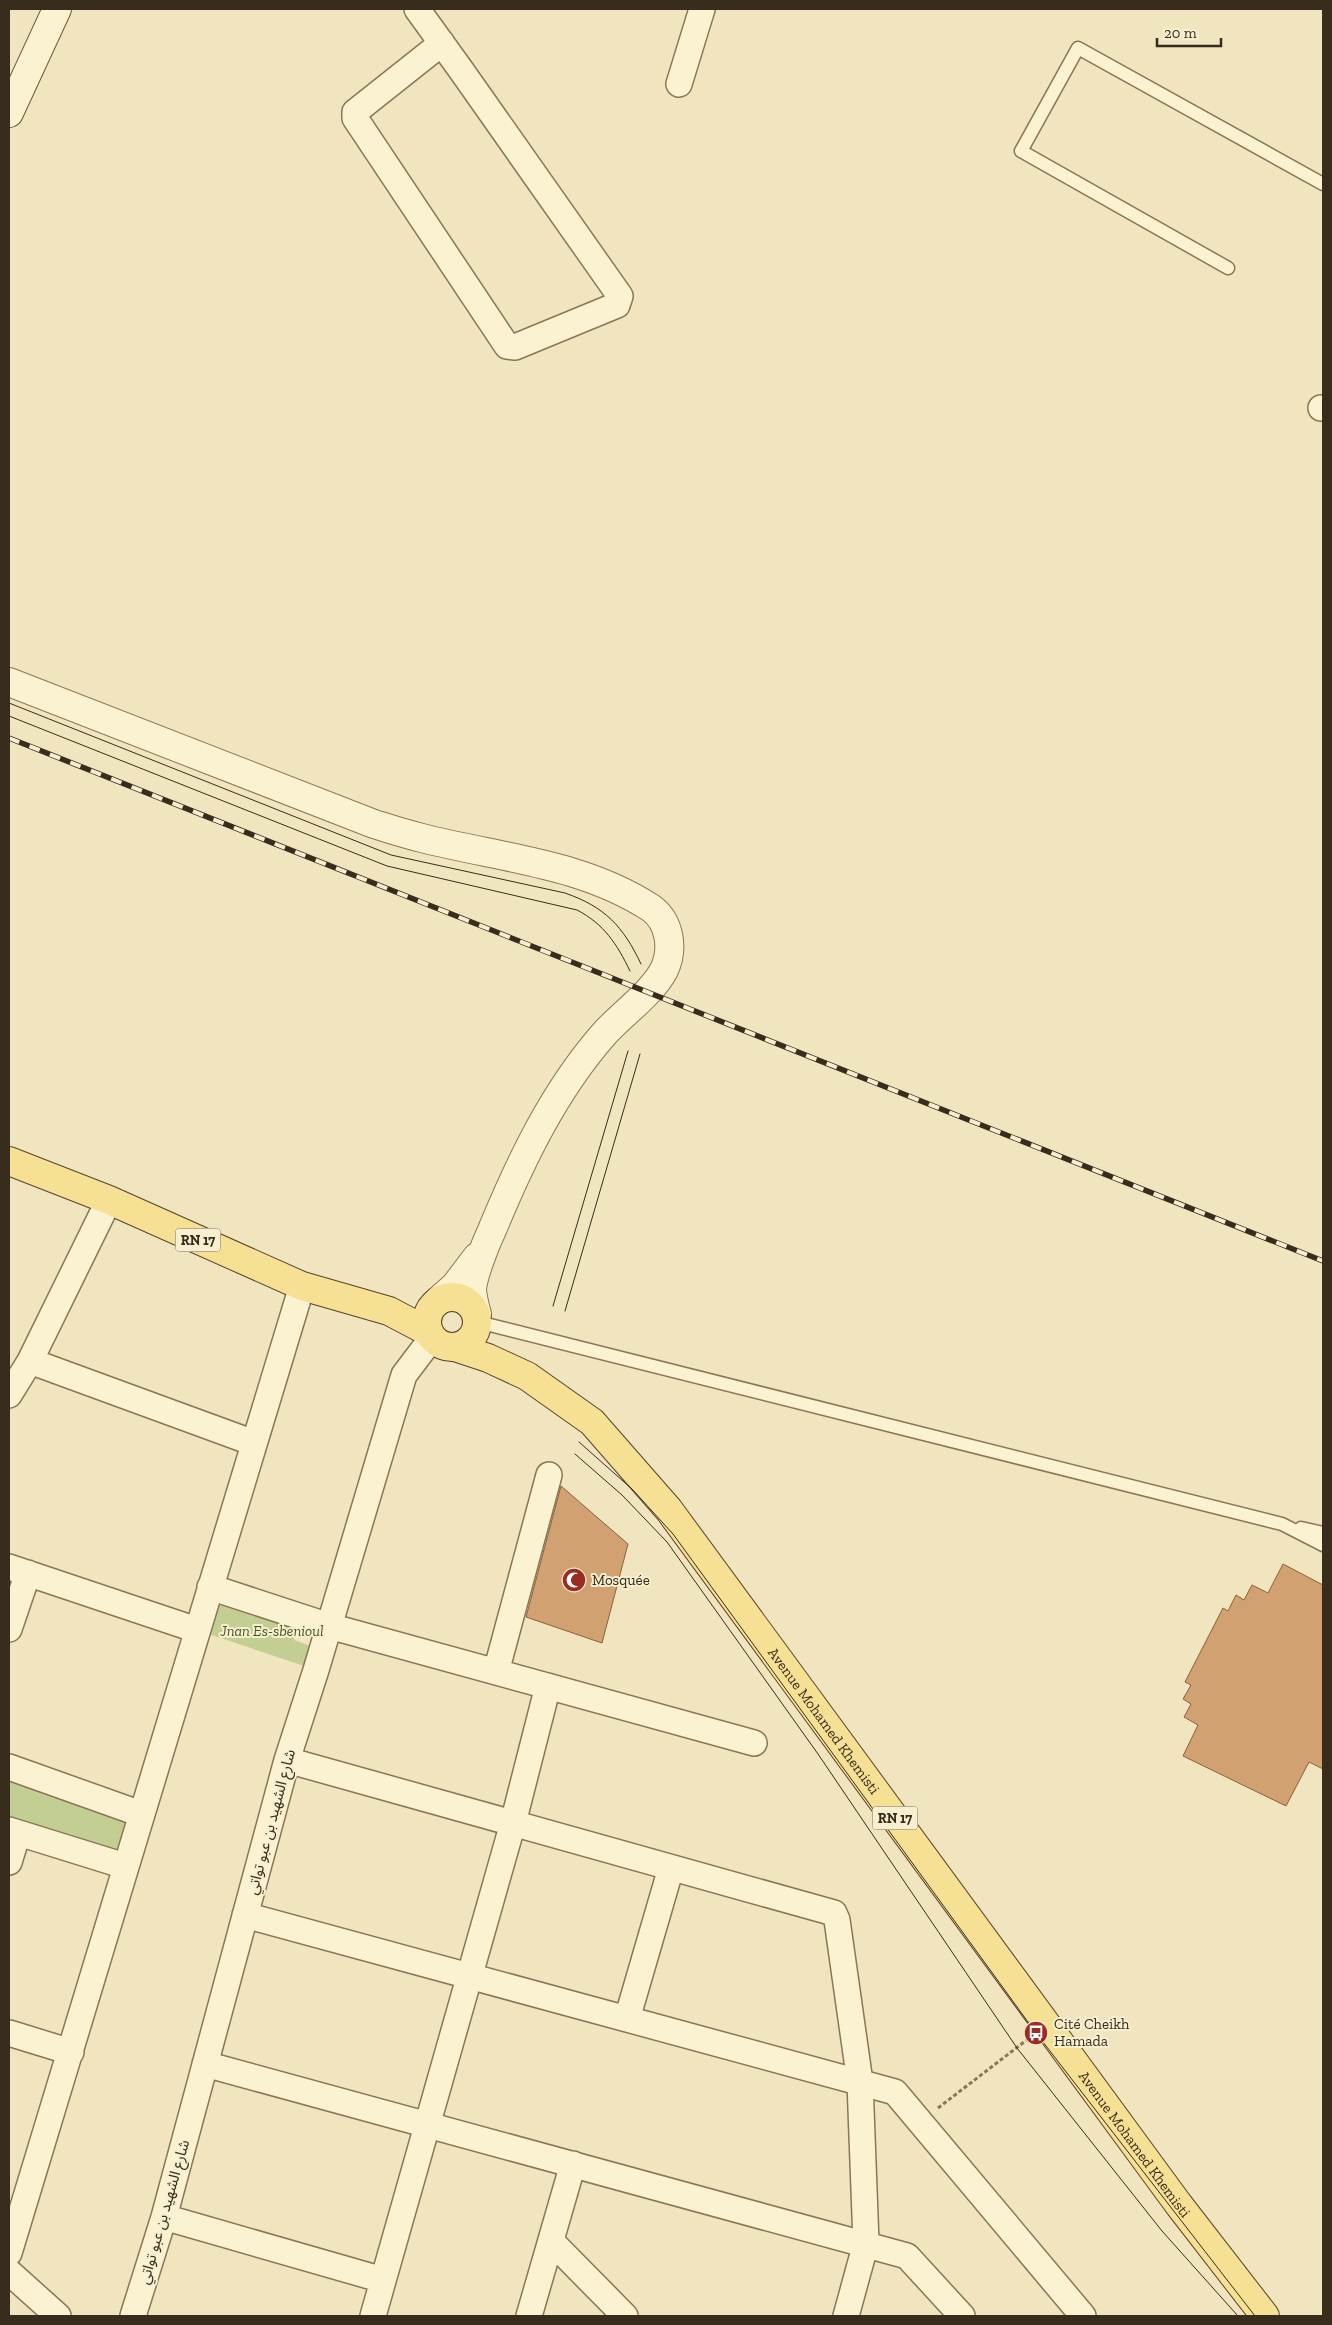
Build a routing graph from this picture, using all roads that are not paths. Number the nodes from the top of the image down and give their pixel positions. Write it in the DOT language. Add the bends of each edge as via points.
graph roads {
  1 [pos="57,9"];
  2 [pos="417,9"];
  3 [pos="702,9"];
  4 [pos="442,43"];
  5 [pos="678,84"];
  6 [pos="9,113"];
  7 [pos="1323,184"];
  8 [pos="1228,268"];
  9 [pos="9,682"];
  10 [pos="9,1161"];
  11 [pos="109,1200"];
  12 [pos="484,1248"];
  13 [pos="302,1286"];
  14 [pos="477,1322"];
  15 [pos="437,1325"];
  16 [pos="488,1358"];
  17 [pos="30,1361"];
  18 [pos="9,1396"];
  19 [pos="254,1443"];
  20 [pos="549,1475"];
  21 [pos="1282,1524"];
  22 [pos="1323,1533"];
  23 [pos="1323,1544"];
  24 [pos="18,1570"];
  25 [pos="210,1587"];
  26 [pos="329,1626"];
  27 [pos="9,1629"];
  28 [pos="197,1630"];
  29 [pos="496,1672"];
  30 [pos="548,1686"];
  31 [pos="754,1743"];
  32 [pos="287,1760"];
  33 [pos="9,1767"];
  34 [pos="141,1814"];
  35 [pos="513,1823"];
  36 [pos="13,1831"];
  37 [pos="9,1862"];
  38 [pos="125,1866"];
  39 [pos="671,1868"];
  40 [pos="245,1915"];
  41 [pos="470,1976"];
  42 [pos="628,2019"];
  43 [pos="9,2033"];
  44 [pos="71,2052"];
  45 [pos="205,2064"];
  46 [pos="860,2082"];
  47 [pos="427,2124"];
  48 [pos="573,2164"];
  49 [pos="164,2217"];
  50 [pos="551,2241"];
  51 [pos="866,2243"];
  52 [pos="9,2253"];
  53 [pos="9,2272"];
  54 [pos="383,2280"];
  55 [pos="58,2316"];
  56 [pos="133,2316"];
  57 [pos="373,2316"];
  58 [pos="529,2316"];
  59 [pos="625,2316"];
  60 [pos="846,2316"];
  61 [pos="962,2316"];
  62 [pos="1083,2316"];
  63 [pos="1264,2316"];
  1 -- 6 [label="street"];
  2 -- 4 [label="street"];
  3 -- 5 [label="street"];
  4 -- 4 [label="street" via="620,296 617,305 515,347 506,346 355,118 355,112"];
  7 -- 8 [label="lane" via="1078,48 1021,150"];
  9 -- 12 [label="street" via="374,824 591,878 619,890 662,919 669,944 669,958 663,971 604,1034 572,1074 513,1178"];
  10 -- 11 [label="main road, RN 17"];
  11 -- 13 [label="main road, RN 17"];
  11 -- 17 [label="street"];
  12 -- 14 [label="street" via="472,1290"];
  12 -- 15 [label="street" via="455,1286"];
  13 -- 15 [label="main road, Avenue Mohamed Khemisti / RN 17"];
  13 -- 19 [label="street"];
  14 -- 15 [label="main road" via="467,1343"];
  14 -- 15 [label="main road" via="473,1307 460,1298 445,1297"];
  14 -- 16 [label="main road"];
  14 -- 21 [label="lane"];
  15 -- 16 [label="main road, Avenue Mohamed Khemisti"];
  15 -- 26 [label="street, شارع الشهيد بن عبو تواتي" via="404,1375"];
  16 -- 63 [label="main road, Avenue Mohamed Khemisti / RN 17" via="527,1376 592,1422 669,1510"];
  17 -- 18 [label="street"];
  17 -- 19 [label="street"];
  19 -- 25 [label="street"];
  20 -- 29 [label="street"];
  21 -- 22 [label="lane"];
  21 -- 23 [label="lane"];
  24 -- 27 [label="street"];
  24 -- 28 [label="street"];
  25 -- 26 [label="street"];
  25 -- 28 [label="street"];
  26 -- 29 [label="street"];
  26 -- 32 [label="street, شارع الشهيد بن عبو تواتي"];
  28 -- 34 [label="street"];
  29 -- 30 [label="street"];
  30 -- 31 [label="street"];
  30 -- 35 [label="street"];
  32 -- 35 [label="street"];
  32 -- 40 [label="street, شارع الشهيد بن عبو تواتي"];
  33 -- 34 [label="street"];
  34 -- 38 [label="street"];
  35 -- 39 [label="street"];
  35 -- 41 [label="street"];
  36 -- 37 [label="street"];
  36 -- 38 [label="street"];
  38 -- 44 [label="street"];
  39 -- 42 [label="street"];
  39 -- 46 [label="street" via="834,1914"];
  40 -- 41 [label="street"];
  40 -- 45 [label="street, شارع الشهيد بن عبو تواتي"];
  41 -- 42 [label="street"];
  41 -- 47 [label="street"];
  42 -- 46 [label="street"];
  43 -- 44 [label="street"];
  44 -- 52 [label="street"];
  45 -- 47 [label="street"];
  45 -- 49 [label="street, شارع الشهيد بن عبو تواتي"];
  46 -- 51 [label="street"];
  46 -- 62 [label="street" via="895,2092"];
  47 -- 48 [label="street"];
  47 -- 54 [label="street"];
  48 -- 50 [label="street"];
  48 -- 51 [label="street"];
  49 -- 54 [label="street"];
  49 -- 56 [label="street, شارع الشهيد بن عبو تواتي"];
  50 -- 58 [label="street"];
  50 -- 59 [label="street"];
  51 -- 60 [label="street"];
  51 -- 61 [label="street" via="907,2256"];
  53 -- 55 [label="street"];
  54 -- 57 [label="street"];
}
